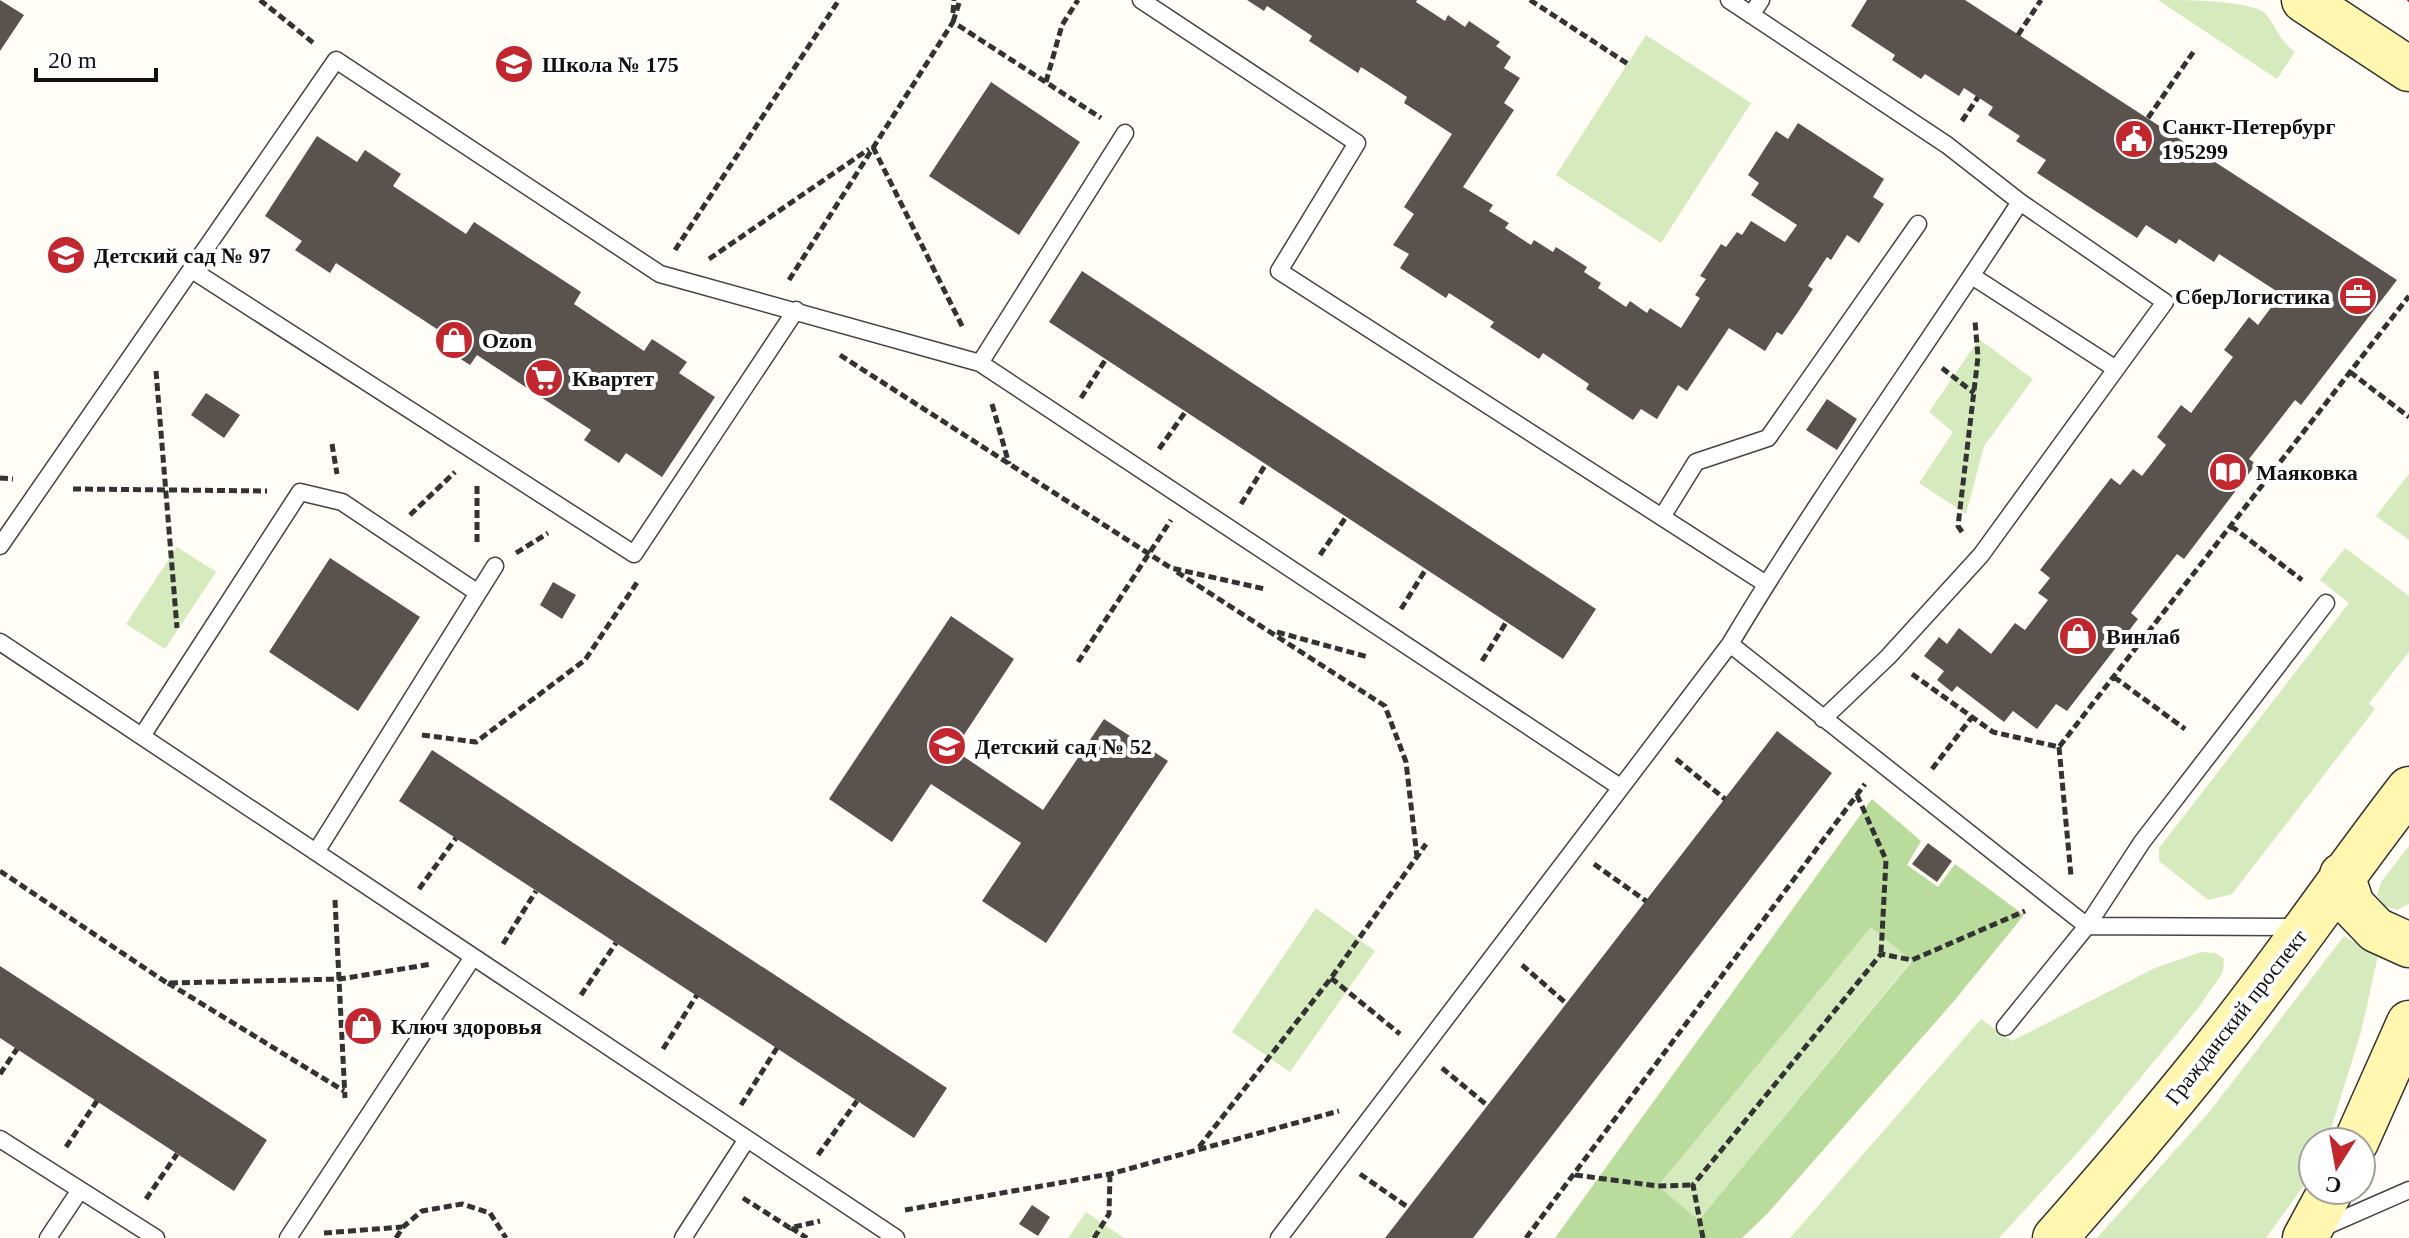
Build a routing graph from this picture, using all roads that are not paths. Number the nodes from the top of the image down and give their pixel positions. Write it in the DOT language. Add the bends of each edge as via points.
graph roads {
  1 [pos="1141,0"];
  2 [pos="1729,0"];
  3 [pos="1761,0"];
  4 [pos="2304,0"];
  5 [pos="1751,15"];
  6 [pos="2409,69"];
  7 [pos="1125,133"];
  8 [pos="2020,202"];
  9 [pos="1918,224"];
  10 [pos="192,270"];
  11 [pos="1972,276"];
  12 [pos="796,310"];
  13 [pos="980,363"];
  14 [pos="2116,369"];
  15 [pos="1662,517"];
  16 [pos="0,546"];
  17 [pos="495,566"];
  18 [pos="1766,584"];
  19 [pos="478,593"];
  20 [pos="2326,603"];
  21 [pos="0,642"];
  22 [pos="1730,644"];
  23 [pos="1823,719"];
  24 [pos="142,736"];
  25 [pos="1620,787"];
  26 [pos="2409,789"];
  27 [pos="316,852"];
  28 [pos="2342,875"];
  29 [pos="2087,926"];
  30 [pos="2305,927"];
  31 [pos="2409,945"];
  32 [pos="473,957"];
  33 [pos="2409,1023"];
  34 [pos="2005,1027"];
  35 [pos="2363,1126"];
  36 [pos="0,1139"];
  37 [pos="747,1139"];
  38 [pos="80,1190"];
  39 [pos="2409,1190"];
  40 [pos="2323,1206"];
  41 [pos="289,1237"];
  42 [pos="2308,1237"];
  43 [pos="48,1238"];
  44 [pos="156,1238"];
  45 [pos="683,1238"];
  46 [pos="896,1238"];
  47 [pos="1279,1238"];
  48 [pos="2055,1238"];
  1 -- 15 [label="lane" via="1357,143 1279,271"];
  2 -- 5 [label="lane"];
  3 -- 5 [label="lane"];
  4 -- 6 [label="main road"];
  5 -- 8 [label="lane" via="1947,145"];
  7 -- 13 [label="lane"];
  8 -- 11 [label="lane"];
  8 -- 14 [label="lane" via="2165,302"];
  9 -- 15 [label="lane" via="1768,438 1696,462"];
  10 -- 12 [label="lane" via="336,60 660,274"];
  10 -- 12 [label="lane" via="634,554"];
  10 -- 16 [label="lane"];
  11 -- 14 [label="lane"];
  11 -- 18 [label="lane"];
  12 -- 13 [label="lane"];
  13 -- 25 [label="lane"];
  14 -- 23 [label="lane" via="1981,555"];
  15 -- 18 [label="lane"];
  17 -- 19 [label="lane"];
  18 -- 22 [label="lane"];
  19 -- 24 [label="lane" via="342,502 300,492"];
  19 -- 27 [label="lane"];
  20 -- 29 [label="lane" via="2142,842"];
  21 -- 24 [label="lane"];
  22 -- 23 [label="lane"];
  22 -- 25 [label="lane"];
  23 -- 29 [label="lane"];
  24 -- 27 [label="lane"];
  25 -- 47 [label="lane"];
  26 -- 28 [label="main road, Гражданский проспект"];
  27 -- 32 [label="lane"];
  28 -- 30 [label="main road, Гражданский проспект"];
  28 -- 31 [label="main road" via="2352,905 2376,930"];
  29 -- 30 [label="lane"];
  29 -- 34 [label="lane"];
  30 -- 48 [label="main road, Гражданский проспект" via="2229,1031"];
  32 -- 37 [label="lane"];
  32 -- 41 [label="lane"];
  33 -- 35 [label="main road"];
  36 -- 38 [label="lane"];
  37 -- 45 [label="lane"];
  37 -- 46 [label="lane"];
  38 -- 43 [label="lane"];
  38 -- 44 [label="lane"];
  39 -- 42 [label="lane"];
  40 -- 42 [label="main road"];
}
